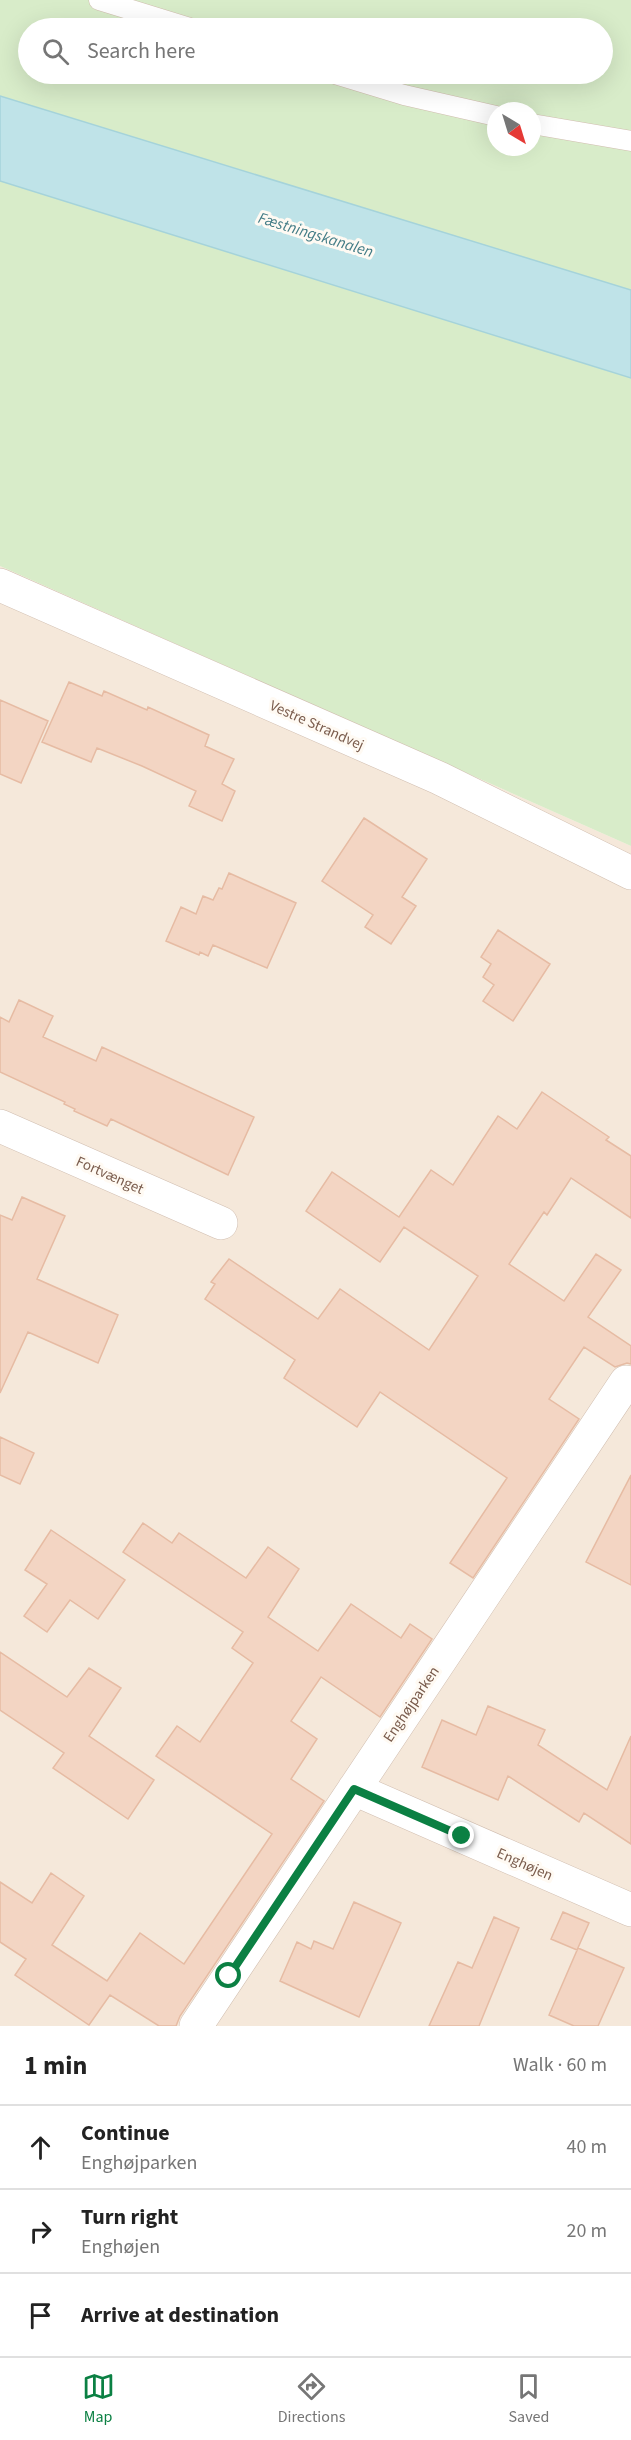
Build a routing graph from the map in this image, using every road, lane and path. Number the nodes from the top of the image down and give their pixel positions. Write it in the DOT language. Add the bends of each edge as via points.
graph roads {
  1 [pos="99,0"];
  2 [pos="158,18"];
  3 [pos="368,84"];
  4 [pos="487,114"];
  5 [pos="541,126"];
  6 [pos="631,141"];
  7 [pos="0,585"];
  8 [pos="631,873"];
  9 [pos="0,1126"];
  10 [pos="221,1223"];
  11 [pos="626,1382"];
  12 [pos="354,1789"];
  13 [pos="631,1910"];
  14 [pos="196,2026"];
  1 -- 2 [label="lane"];
  3 -- 4 [label="lane"];
  5 -- 6 [label="lane"];
  7 -- 8 [label="street, Vestre Strandvej" via="439,778"];
  9 -- 10 [label="street, Fortvænget"];
  11 -- 12 [label="street, Enghøjparken"];
  12 -- 13 [label="street, Enghøjen"];
  12 -- 14 [label="street, Enghøjparken"];
}
